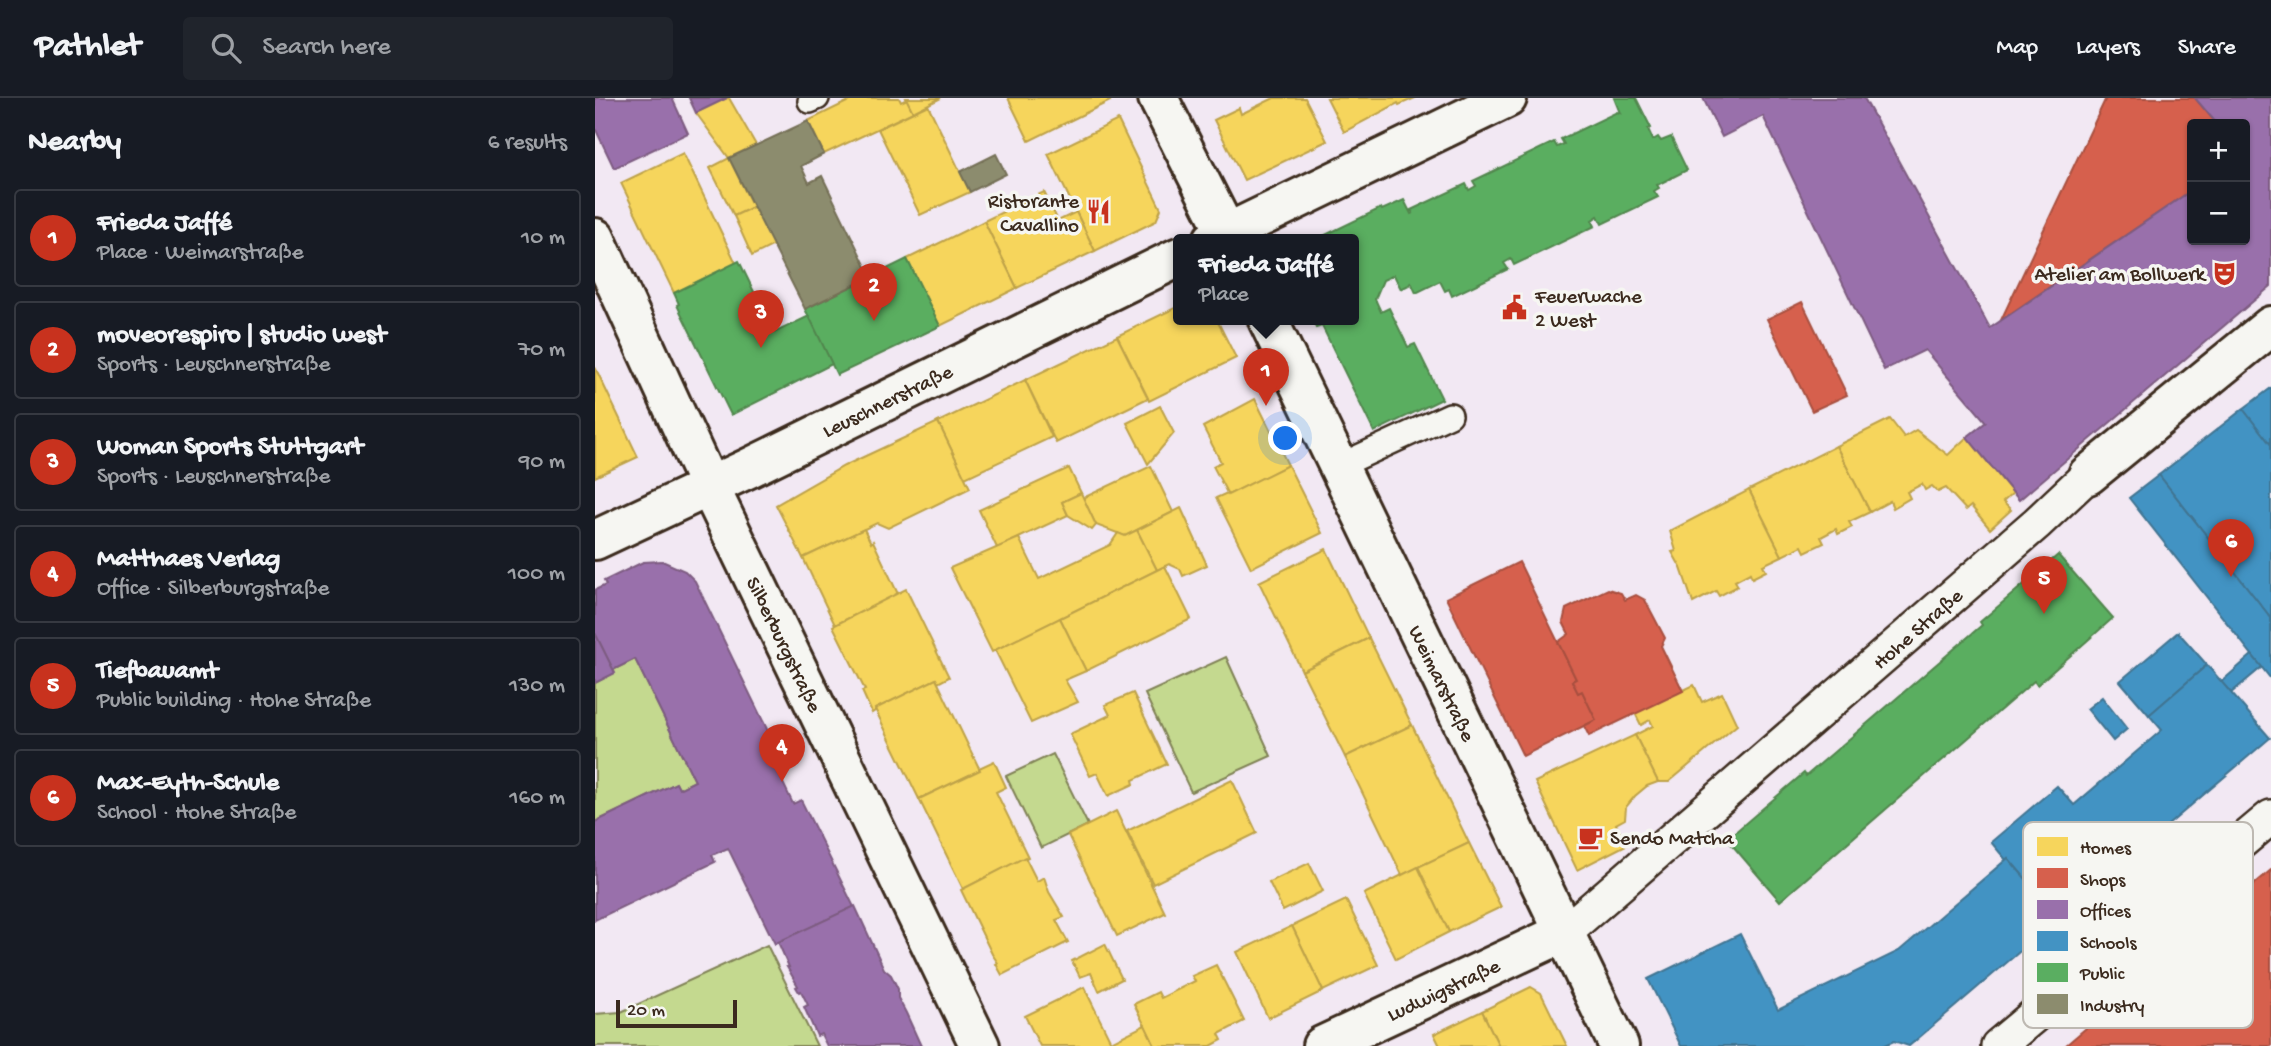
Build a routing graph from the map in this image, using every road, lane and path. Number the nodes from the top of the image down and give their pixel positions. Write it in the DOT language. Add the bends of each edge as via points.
graph roads {
  1 [pos="1158,98"];
  2 [pos="1507,98"];
  3 [pos="1221,234"];
  4 [pos="1231,234"];
  5 [pos="595,239"];
  6 [pos="1173,259"];
  7 [pos="1270,325"];
  8 [pos="2271,326"];
  9 [pos="1450,415"];
  10 [pos="1339,466"];
  11 [pos="2088,475"];
  12 [pos="709,486"];
  13 [pos="595,540"];
  14 [pos="2271,817"];
  15 [pos="2253,832"];
  16 [pos="1565,932"];
  17 [pos="2023,1025"];
  18 [pos="980,1046"];
  19 [pos="1322,1046"];
  20 [pos="1619,1046"];
  21 [pos="1998,1046"];
  1 -- 3 [label="street"];
  2 -- 4 [label="street"];
  5 -- 12 [label="street, Silberburgstraße"];
  6 -- 12 [label="street, Leuschnerstraße"];
  7 -- 10 [label="street, Weimarstraße"];
  8 -- 11 [label="street, Hohe Straße"];
  9 -- 10 [label="lane"];
  10 -- 16 [label="street, Weimarstraße"];
  11 -- 16 [label="street, Hohe Straße"];
  12 -- 13 [label="street, Leuschnerstraße"];
  12 -- 18 [label="street, Silberburgstraße"];
  14 -- 15 [label="street"];
  16 -- 19 [label="street, Ludwigstraße"];
  16 -- 20 [label="street, Weimarstraße"];
  17 -- 21 [label="street"];
}
